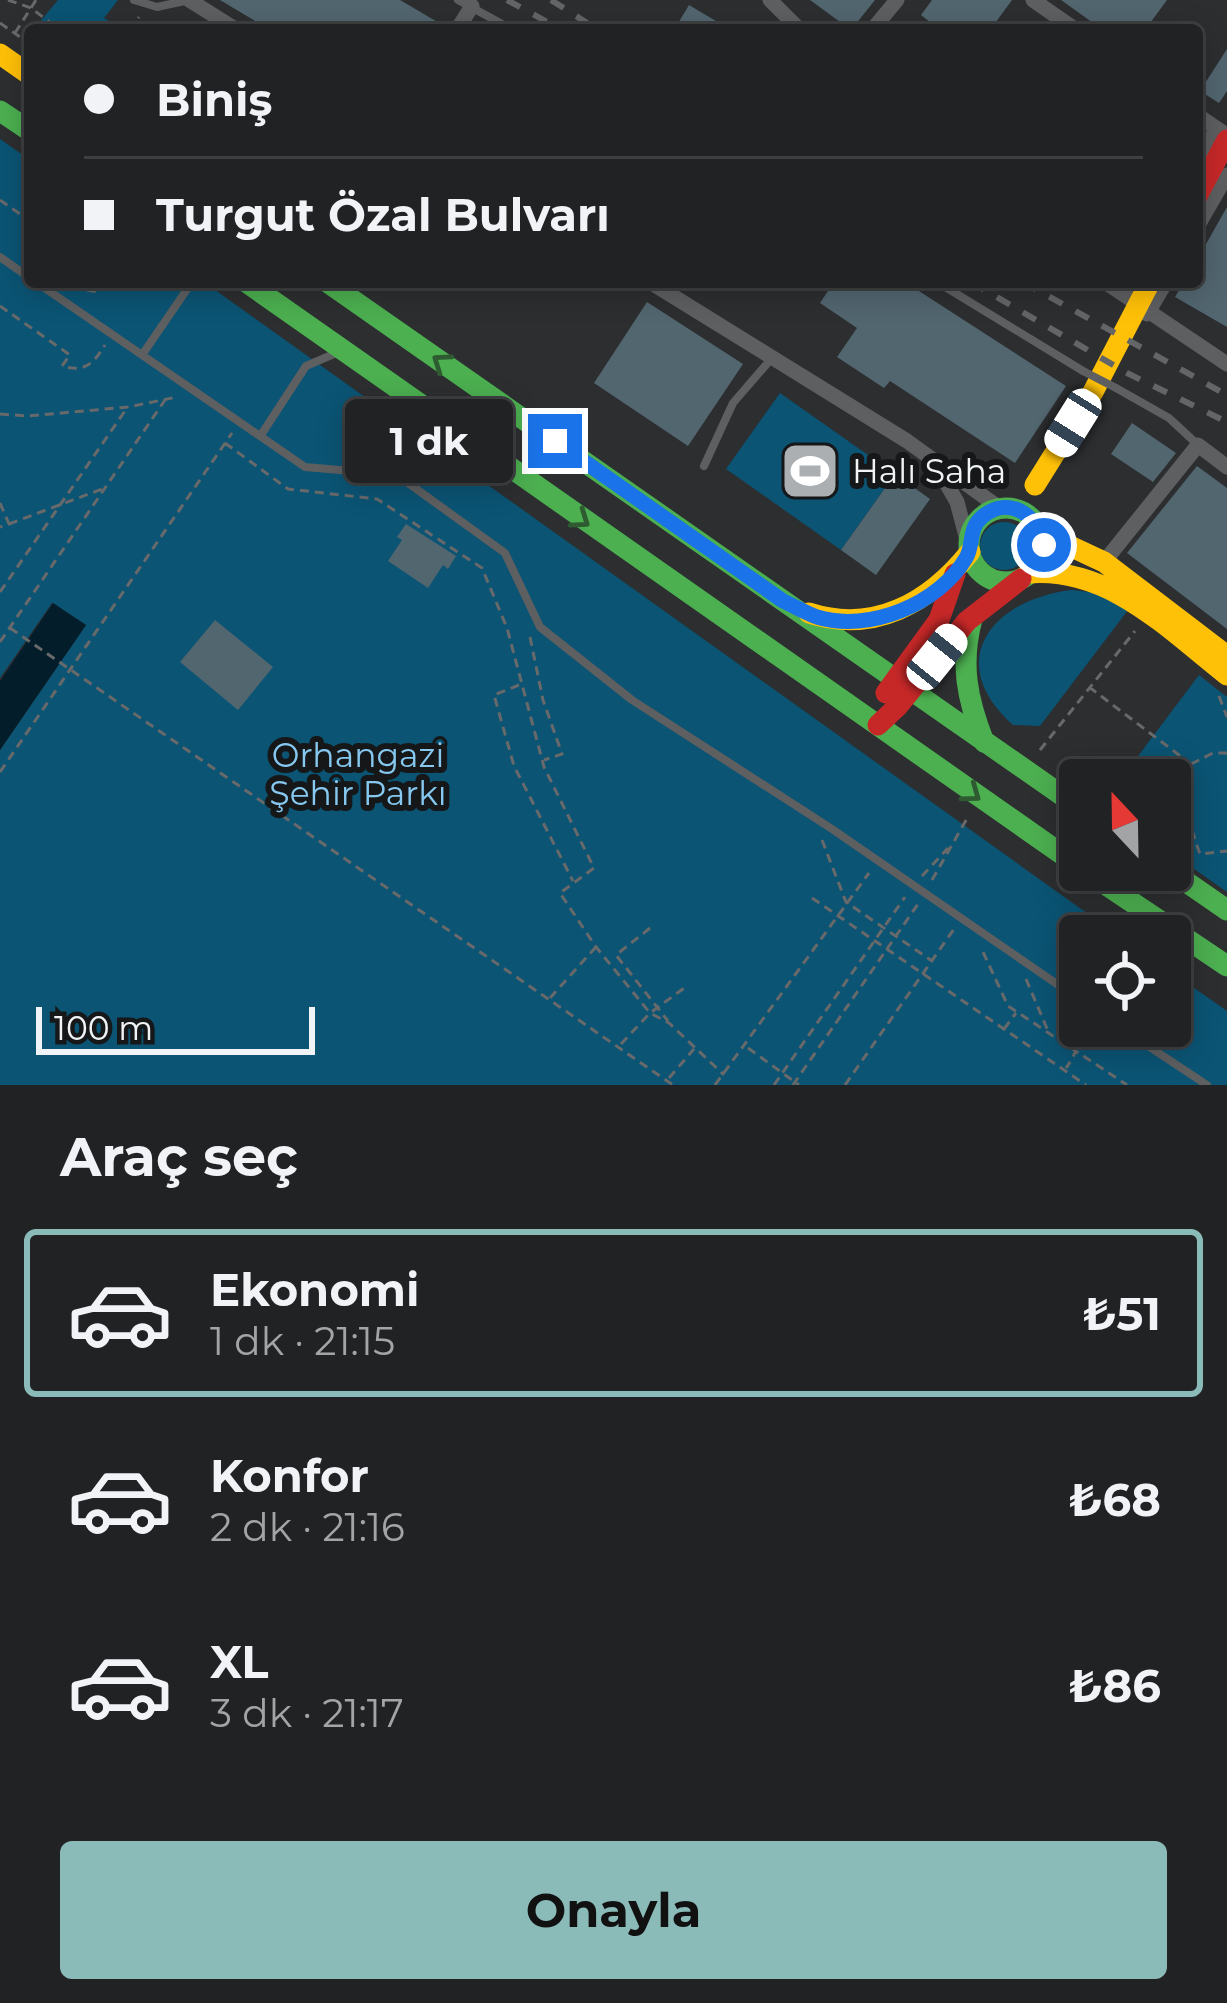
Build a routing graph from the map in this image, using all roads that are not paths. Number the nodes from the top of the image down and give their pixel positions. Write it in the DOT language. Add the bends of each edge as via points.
graph roads {
  1 [pos="134,0"];
  2 [pos="189,0"];
  3 [pos="206,0"];
  4 [pos="770,0"];
  5 [pos="896,0"];
  6 [pos="1033,0"];
  7 [pos="465,3"];
  8 [pos="227,24"];
  9 [pos="244,24"];
  10 [pos="502,24"];
  11 [pos="794,24"];
  12 [pos="877,24"];
  13 [pos="1067,24"];
  14 [pos="1224,135"];
  15 [pos="1227,175"];
  16 [pos="1203,182"];
  17 [pos="1203,217"];
  18 [pos="45,288"];
  19 [pos="188,288"];
  20 [pos="254,288"];
  21 [pos="336,288"];
  22 [pos="660,288"];
  23 [pos="948,288"];
  24 [pos="1116,288"];
  25 [pos="1148,288"];
  26 [pos="1160,288"];
  27 [pos="1139,311"];
  28 [pos="343,351"];
  29 [pos="142,355"];
  30 [pos="772,358"];
  31 [pos="1227,364"];
  32 [pos="261,434"];
  33 [pos="908,441"];
  34 [pos="1198,445"];
  35 [pos="1227,454"];
  36 [pos="704,466"];
  37 [pos="1227,467"];
  38 [pos="1034,485"];
  39 [pos="1004,508"];
  40 [pos="1039,528"];
  41 [pos="970,549"];
  42 [pos="1104,562"];
  43 [pos="955,574"];
  44 [pos="1025,576"];
  45 [pos="783,601"];
  46 [pos="973,617"];
  47 [pos="1227,656"];
  48 [pos="1227,675"];
  49 [pos="903,684"];
  50 [pos="878,725"];
  51 [pos="984,742"];
  52 [pos="1059,794"];
  53 [pos="1059,854"];
  54 [pos="1191,885"];
  55 [pos="1115,891"];
  56 [pos="1227,910"];
  57 [pos="1227,966"];
  58 [pos="1059,987"];
  59 [pos="1150,1047"];
  60 [pos="1207,1085"];
  1 -- 2 [label="lane"];
  2 -- 8 [label="street"];
  3 -- 9 [label="street"];
  4 -- 11 [label="street"];
  5 -- 12 [label="street"];
  6 -- 13 [label="street"];
  7 -- 10 [label="lane"];
  14 -- 16 [label="main road"];
  15 -- 17 [label="street"];
  18 -- 29 [label="lane"];
  19 -- 29 [label="lane"];
  20 -- 28 [label="main road"];
  45 -- 21 [label="main road, one-way"];
  22 -- 30 [label="street"];
  23 -- 34 [label="lane, bridge" via="1169,418"];
  24 -- 27 [label="street"];
  25 -- 27 [label="main road"];
  26 -- 27 [label="street"];
  27 -- 31 [label="street"];
  27 -- 38 [label="main road"];
  28 -- 32 [label="lane" via="306,366"];
  28 -- 50 [label="main road, one-way"];
  29 -- 32 [label="lane"];
  30 -- 33 [label="street"];
  30 -- 36 [label="lane" via="733,404"];
  32 -- 58 [label="lane" via="305,467 397,475 505,553 540,627 632,700"];
  33 -- 39 [label="street"];
  33 -- 41 [label="street" via="947,482"];
  34 -- 35 [label="street"];
  34 -- 37 [label="street"];
  34 -- 42 [label="street"];
  38 -- 39 [label="main road"];
  38 -- 40 [label="main road"];
  39 -- 40 [label="main road" via="1026,512"];
  39 -- 41 [label="main road" via="979,519"];
  40 -- 42 [label="main road"];
  40 -- 44 [label="main road" via="1041,558"];
  41 -- 43 [label="main road"];
  41 -- 44 [label="main road" via="985,575 1006,582"];
  42 -- 47 [label="main road"];
  43 -- 45 [label="main road" via="894,614 821,618"];
  43 -- 49 [label="main road"];
  44 -- 46 [label="main road"];
  44 -- 48 [label="main road" via="1062,571 1094,578"];
  45 -- 49 [label="main road"];
  46 -- 49 [label="main road"];
  46 -- 51 [label="main road" via="962,665"];
  49 -- 50 [label="main road" via="881,700"];
  49 -- 51 [label="main road"];
  50 -- 53 [label="main road, one-way"];
  51 -- 52 [label="main road"];
  54 -- 56 [label="main road"];
  55 -- 57 [label="main road"];
  59 -- 60 [label="lane"];
}
